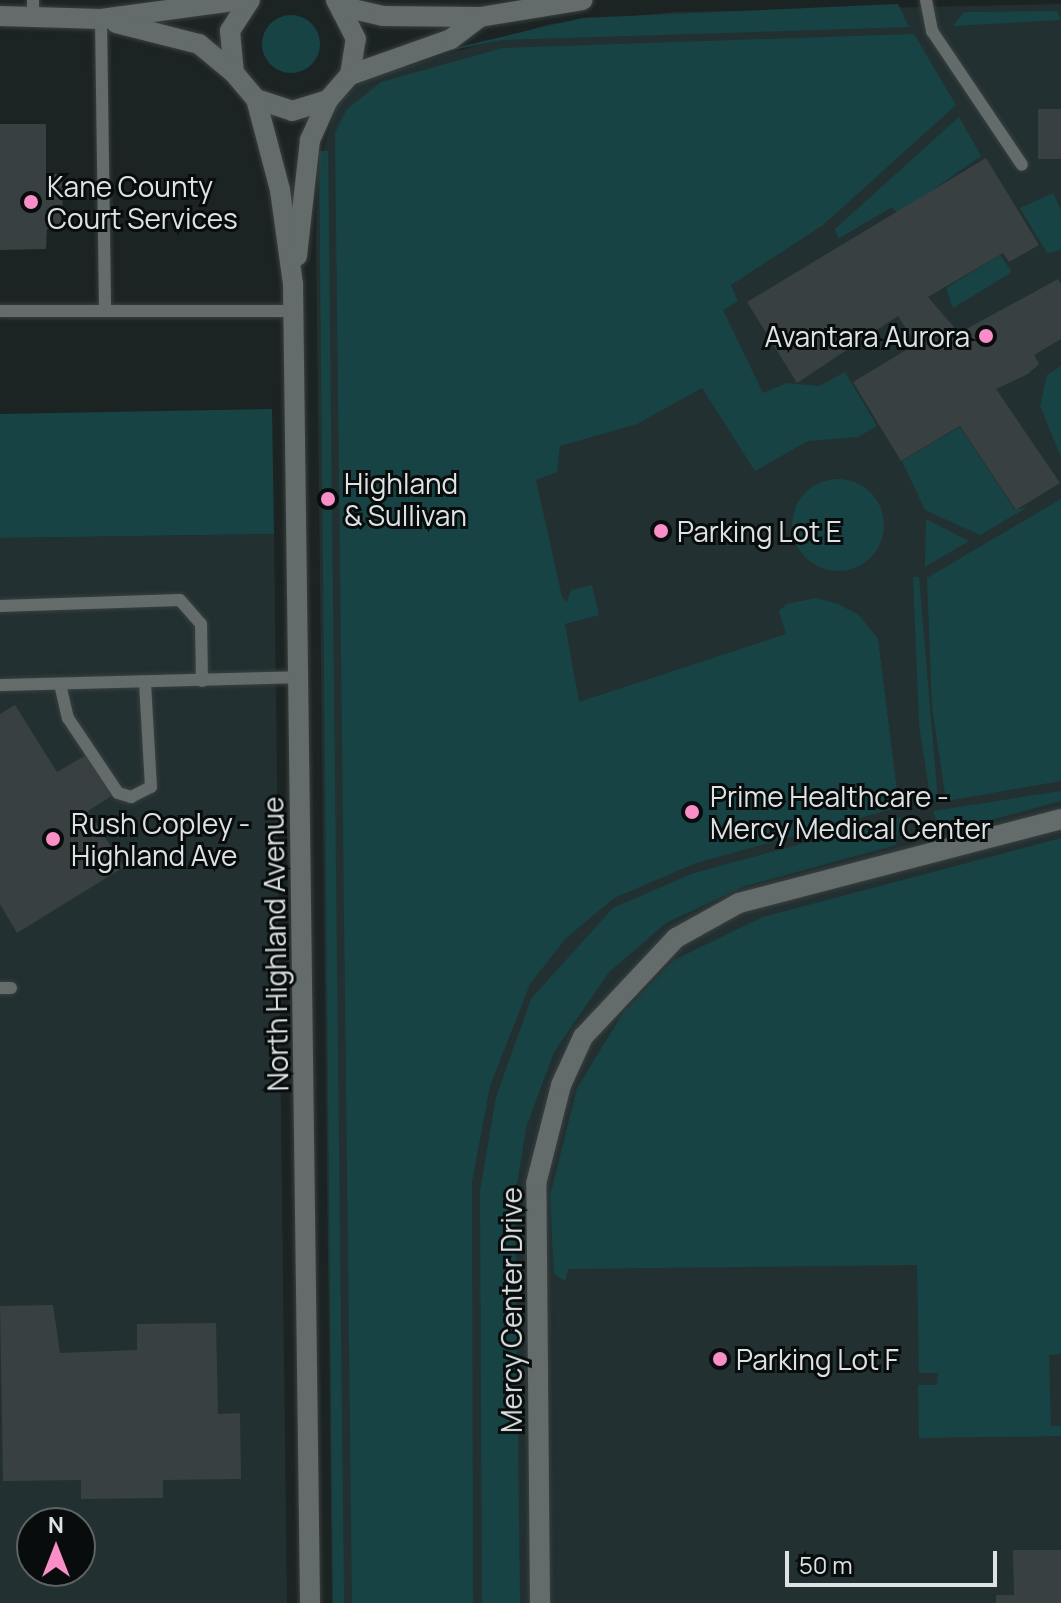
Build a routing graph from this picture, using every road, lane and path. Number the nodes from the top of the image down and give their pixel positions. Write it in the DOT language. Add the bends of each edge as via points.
graph roads {
  1 [pos="241,0"];
  2 [pos="250,0"];
  3 [pos="583,0"];
  4 [pos="926,0"];
  5 [pos="340,3"];
  6 [pos="33,9"];
  7 [pos="0,16"];
  8 [pos="480,17"];
  9 [pos="101,19"];
  10 [pos="234,73"];
  11 [pos="350,75"];
  12 [pos="256,99"];
  13 [pos="328,100"];
  14 [pos="1022,165"];
  15 [pos="293,284"];
  16 [pos="105,309"];
  17 [pos="0,311"];
  18 [pos="294,311"];
  19 [pos="0,606"];
  20 [pos="299,677"];
  21 [pos="202,681"];
  22 [pos="145,682"];
  23 [pos="60,684"];
  24 [pos="0,685"];
  25 [pos="1061,819"];
  26 [pos="310,1603"];
  27 [pos="540,1603"];
  1 -- 9 [label="street"];
  2 -- 10 [label="street" via="230,31"];
  3 -- 8 [label="street"];
  4 -- 14 [label="lane" via="932,31"];
  5 -- 8 [label="street" via="382,16"];
  5 -- 11 [label="street" via="356,39"];
  6 -- 7 [label="street"];
  6 -- 9 [label="street"];
  8 -- 11 [label="street" via="451,39"];
  9 -- 10 [label="street" via="199,44"];
  9 -- 16 [label="lane"];
  10 -- 12 [label="street"];
  11 -- 13 [label="street, North Highland Avenue"];
  12 -- 13 [label="street" via="292,111"];
  12 -- 15 [label="street, North Highland Avenue" via="280,190"];
  13 -- 15 [label="street, North Highland Avenue" via="310,140"];
  15 -- 18 [label="street, North Highland Avenue"];
  16 -- 17 [label="lane"];
  16 -- 18 [label="lane"];
  18 -- 20 [label="street, North Highland Avenue"];
  19 -- 21 [label="lane" via="180,600 201,624"];
  20 -- 21 [label="lane"];
  20 -- 26 [label="street, North Highland Avenue"];
  21 -- 22 [label="lane"];
  22 -- 23 [label="lane"];
  22 -- 23 [label="lane" via="151,787 131,797 118,793 68,718"];
  23 -- 24 [label="lane"];
  25 -- 27 [label="street, Mercy Center Drive" via="739,903 676,938 583,1037 561,1085 536,1184"];
}
